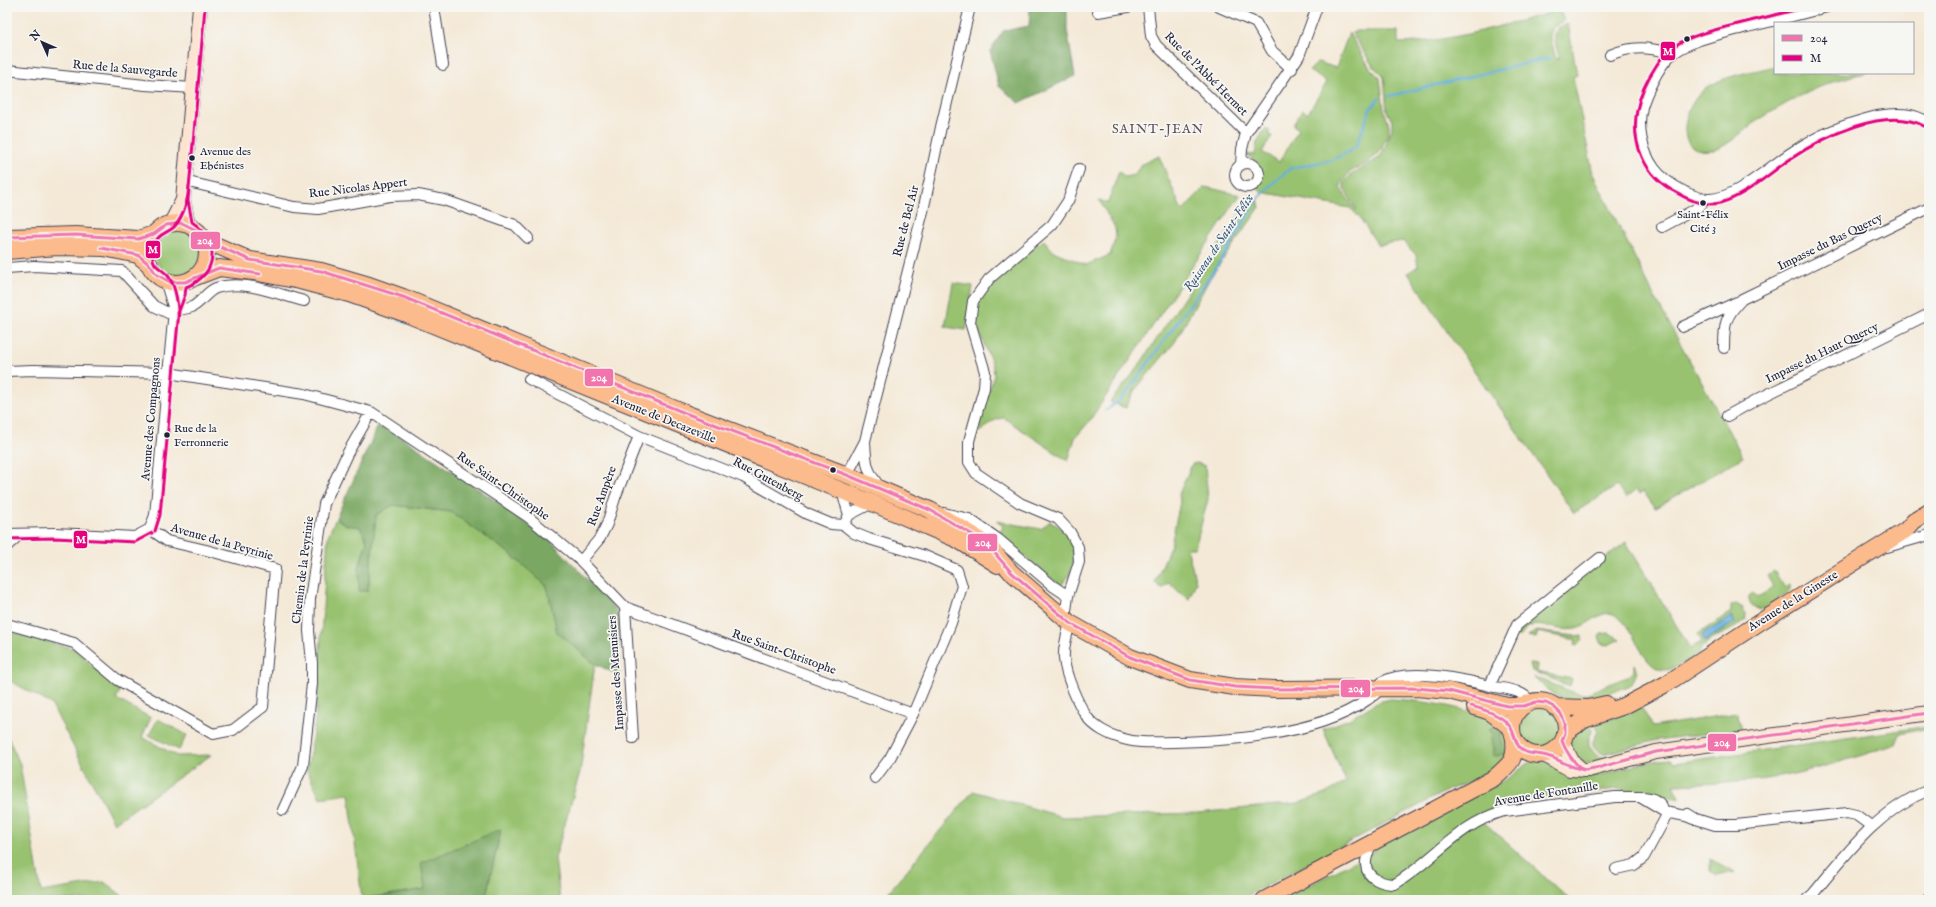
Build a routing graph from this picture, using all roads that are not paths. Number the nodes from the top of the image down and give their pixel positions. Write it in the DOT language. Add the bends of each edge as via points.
graph roads {
  1 [pos="200,7"];
  2 [pos="434,7"];
  3 [pos="970,7"];
  4 [pos="1128,7"];
  5 [pos="1148,7"];
  6 [pos="1220,7"];
  7 [pos="1317,7"];
  8 [pos="1827,7"];
  9 [pos="1098,12"];
  10 [pos="1673,53"];
  11 [pos="1610,55"];
  12 [pos="443,65"];
  13 [pos="1292,69"];
  14 [pos="7,70"];
  15 [pos="194,88"];
  16 [pos="1929,124"];
  17 [pos="1246,133"];
  18 [pos="1241,165"];
  19 [pos="1079,169"];
  20 [pos="184,181"];
  21 [pos="1708,199"];
  22 [pos="183,200"];
  23 [pos="1929,208"];
  24 [pos="170,224"];
  25 [pos="188,224"];
  26 [pos="1662,227"];
  27 [pos="154,234"];
  28 [pos="7,237"];
  29 [pos="528,238"];
  30 [pos="204,240"];
  31 [pos="7,251"];
  32 [pos="150,265"];
  33 [pos="7,268"];
  34 [pos="165,280"];
  35 [pos="187,280"];
  36 [pos="1742,299"];
  37 [pos="304,301"];
  38 [pos="174,310"];
  39 [pos="1929,314"];
  40 [pos="1682,328"];
  41 [pos="1724,348"];
  42 [pos="7,371"];
  43 [pos="168,373"];
  44 [pos="529,379"];
  45 [pos="371,412"];
  46 [pos="1727,416"];
  47 [pos="639,436"];
  48 [pos="865,441"];
  49 [pos="847,475"];
  50 [pos="881,488"];
  51 [pos="842,491"];
  52 [pos="872,503"];
  53 [pos="930,510"];
  54 [pos="1929,512"];
  55 [pos="849,515"];
  56 [pos="1929,521"];
  57 [pos="844,525"];
  58 [pos="150,529"];
  59 [pos="1906,530"];
  60 [pos="7,534"];
  61 [pos="20,534"];
  62 [pos="1929,535"];
  63 [pos="7,546"];
  64 [pos="1871,551"];
  65 [pos="1600,558"];
  66 [pos="581,561"];
  67 [pos="1011,572"];
  68 [pos="1068,596"];
  69 [pos="624,607"];
  70 [pos="1067,620"];
  71 [pos="7,624"];
  72 [pos="1681,673"];
  73 [pos="1490,686"];
  74 [pos="1381,688"];
  75 [pos="1527,704"];
  76 [pos="1554,707"];
  77 [pos="1929,713"];
  78 [pos="913,714"];
  79 [pos="1513,734"];
  80 [pos="1564,737"];
  81 [pos="633,738"];
  82 [pos="1540,755"];
  83 [pos="1582,770"];
  84 [pos="875,778"];
  85 [pos="1494,778"];
  86 [pos="1929,790"];
  87 [pos="283,810"];
  88 [pos="1666,812"];
  89 [pos="1871,826"];
  90 [pos="1371,844"];
  91 [pos="1616,869"];
  92 [pos="1264,900"];
  93 [pos="1806,900"];
  1 -- 15 [label="main road"];
  2 -- 12 [label="street"];
  3 -- 48 [label="street, Rue de Bel Air" via="923,210"];
  4 -- 9 [label="street"];
  5 -- 17 [label="street, Rue de l'Abbé Hermet" via="1151,36 1156,45"];
  6 -- 13 [label="street" via="1256,23 1272,51"];
  7 -- 13 [label="street" via="1300,56"];
  8 -- 10 [label="street" via="1698,40"];
  10 -- 11 [label="street" via="1649,48 1625,49"];
  10 -- 21 [label="street" via="1651,85 1642,108 1640,129 1643,146 1660,175 1693,196"];
  13 -- 17 [label="street"];
  14 -- 15 [label="street, Rue de la Sauvegarde"];
  15 -- 20 [label="main road"];
  16 -- 21 [label="street" via="1913,114 1896,114 1847,125 1795,150 1747,185 1728,195"];
  17 -- 18 [label="street"];
  19 -- 68 [label="street" via="1068,201 1052,225 989,279 973,301 970,322 985,372 984,388 969,441 969,462 976,473 1020,503 1058,519 1070,532 1078,547 1079,562"];
  20 -- 22 [label="main road"];
  20 -- 29 [label="street, Rue Nicolas Appert" via="294,207 318,209 390,196 418,195 444,200 515,226"];
  21 -- 26 [label="street" via="1694,210"];
  22 -- 24 [label="main road"];
  22 -- 25 [label="main road"];
  23 -- 36 [label="street, Impasse du Bas Quercy"];
  24 -- 25 [label="main road"];
  24 -- 27 [label="main road" via="161,227"];
  25 -- 30 [label="main road" via="198,230"];
  27 -- 28 [label="main road" via="138,239 76,235"];
  27 -- 32 [label="main road" via="148,249"];
  30 -- 35 [label="main road" via="207,250 206,261 201,271"];
  30 -- 49 [label="main road, Avenue de Decazeville" via="250,260 321,271 403,297 685,413"];
  31 -- 32 [label="main road" via="58,247 104,248 138,255"];
  32 -- 34 [label="main road" via="156,274"];
  33 -- 38 [label="street" via="34,266 122,271 154,306 168,313"];
  34 -- 35 [label="main road"];
  34 -- 38 [label="street, Avenue des Compagnons"];
  35 -- 38 [label="street, Avenue des Compagnons"];
  35 -- 51 [label="main road, Avenue de Decazeville" via="219,268 300,281 349,294 406,314"];
  36 -- 40 [label="street, Impasse du Bas Quercy"];
  36 -- 41 [label="street, Impasse du Bas Quercy" via="1729,313 1724,329"];
  37 -- 38 [label="street" via="233,284 214,288 191,307"];
  38 -- 43 [label="street, Avenue des Compagnons"];
  39 -- 46 [label="street, Impasse du Haut Quercy"];
  42 -- 43 [label="street"];
  43 -- 45 [label="street, Rue Saint-Christophe" via="297,393"];
  43 -- 58 [label="street, Avenue des Compagnons" via="155,515"];
  44 -- 47 [label="street, Rue Gutenberg"];
  45 -- 66 [label="street, Rue Saint-Christophe" via="527,516"];
  45 -- 87 [label="street, Chemin de la Peyrinie" via="347,454 324,504 310,599 312,684 303,766"];
  47 -- 57 [label="street, Rue Gutenberg" via="743,477 807,514 830,524"];
  47 -- 66 [label="street, Rue Ampère" via="607,524 600,538"];
  48 -- 49 [label="street, Rue de Bel Air"];
  48 -- 50 [label="street, Rue de Bel Air" via="866,465 870,475"];
  49 -- 50 [label="main road, Avenue de Decazeville"];
  50 -- 53 [label="main road, Avenue de Decazeville"];
  51 -- 52 [label="main road, Avenue de Decazeville"];
  51 -- 55 [label="street"];
  52 -- 55 [label="street"];
  52 -- 67 [label="main road, Avenue de Decazeville" via="958,540"];
  53 -- 67 [label="main road, Avenue de Decazeville" via="973,535 992,550"];
  53 -- 68 [label="street" via="969,519 998,539"];
  54 -- 59 [label="main road, Avenue de la Gineste"];
  55 -- 57 [label="street"];
  56 -- 59 [label="main road, Avenue de la Gineste"];
  57 -- 78 [label="street, Rue Gutenberg" via="854,533 869,539 925,556 957,570 962,586 951,623"];
  58 -- 61 [label="street" via="135,537"];
  58 -- 71 [label="street, Avenue de la Peyrinie" via="167,542 275,569 263,707 233,730 213,734 118,680 74,643"];
  59 -- 64 [label="main road, Avenue de la Gineste"];
  60 -- 61 [label="street"];
  61 -- 63 [label="street"];
  62 -- 64 [label="street"];
  64 -- 72 [label="main road, Avenue de la Gineste"];
  65 -- 73 [label="street" via="1517,625"];
  66 -- 69 [label="street, Rue Saint-Christophe"];
  67 -- 70 [label="main road, Avenue de Decazeville"];
  68 -- 70 [label="street"];
  69 -- 78 [label="street, Rue Saint-Christophe"];
  69 -- 81 [label="street, Impasse des Menuisiers"];
  70 -- 74 [label="main road, Avenue de Decazeville" via="1130,657 1190,680 1235,687 1275,689"];
  70 -- 74 [label="street" via="1064,658 1070,682 1088,718 1102,730 1120,738 1140,742 1213,742 1288,730 1323,722 1355,709"];
  72 -- 76 [label="main road" via="1625,698 1598,706"];
  72 -- 80 [label="main road" via="1638,699 1584,720"];
  73 -- 74 [label="street" via="1457,678 1424,675 1390,678 1382,682"];
  73 -- 75 [label="street" via="1528,697"];
  74 -- 75 [label="main road, Avenue de Decazeville" via="1449,691 1507,706"];
  74 -- 79 [label="main road, Avenue de Decazeville" via="1490,712"];
  75 -- 76 [label="main road" via="1541,702"];
  75 -- 79 [label="main road" via="1515,716"];
  76 -- 80 [label="main road" via="1563,718"];
  77 -- 83 [label="main road" via="1664,750"];
  78 -- 84 [label="street" via="890,758"];
  79 -- 82 [label="main road" via="1522,750"];
  79 -- 85 [label="main road" via="1515,754 1511,763"];
  80 -- 82 [label="main road" via="1554,751"];
  80 -- 83 [label="main road" via="1572,761"];
  82 -- 83 [label="main road" via="1570,769"];
  82 -- 85 [label="main road" via="1505,775"];
  85 -- 90 [label="main road"];
  86 -- 89 [label="street" via="1896,807"];
  88 -- 89 [label="street" via="1715,825 1847,813 1856,815"];
  88 -- 90 [label="street, Avenue de Fontanille" via="1656,800 1649,797 1615,797 1500,812 1468,826 1395,884 1378,881 1368,873 1366,864"];
  88 -- 91 [label="street" via="1644,857 1634,865"];
  89 -- 93 [label="street"];
  90 -- 92 [label="main road"];
}
